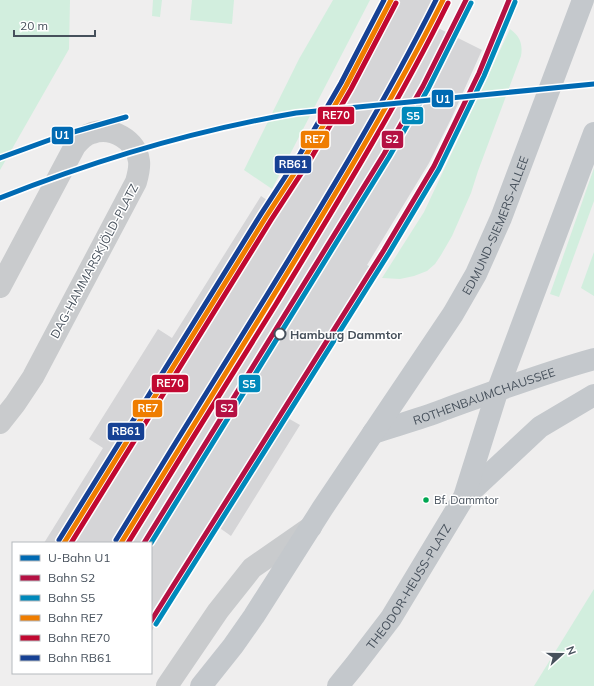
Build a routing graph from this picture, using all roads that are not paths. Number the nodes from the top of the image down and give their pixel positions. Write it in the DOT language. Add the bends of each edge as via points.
graph roads {
  1 [pos="583,0"];
  2 [pos="594,133"];
  3 [pos="0,287"];
  4 [pos="594,359"];
  5 [pos="498,389"];
  6 [pos="594,395"];
  7 [pos="0,422"];
  8 [pos="373,433"];
  9 [pos="464,497"];
  10 [pos="312,526"];
  11 [pos="167,686"];
  12 [pos="201,686"];
  13 [pos="338,686"];
  1 -- 8 [label="main road, EDMUND-SIEMERS-ALLEE" via="501,218 476,274 453,314"];
  2 -- 5 [label="main road"];
  3 -- 7 [label="street, DAG-HAMMARSKJÖLD-PLATZ" via="75,146 92,133 103,131 115,133 126,139 134,148 139,160 136,182 32,377"];
  4 -- 5 [label="main road, ROTHENBAUMCHAUSSEE"];
  5 -- 8 [label="main road, ROTHENBAUMCHAUSSEE"];
  5 -- 9 [label="main road, THEODOR-HEUSS-PLATZ"];
  6 -- 9 [label="main road" via="540,427"];
  8 -- 10 [label="main road"];
  9 -- 13 [label="main road, THEODOR-HEUSS-PLATZ" via="391,618"];
  10 -- 11 [label="street" via="252,568 218,611"];
  10 -- 12 [label="main road" via="254,616"];
}
